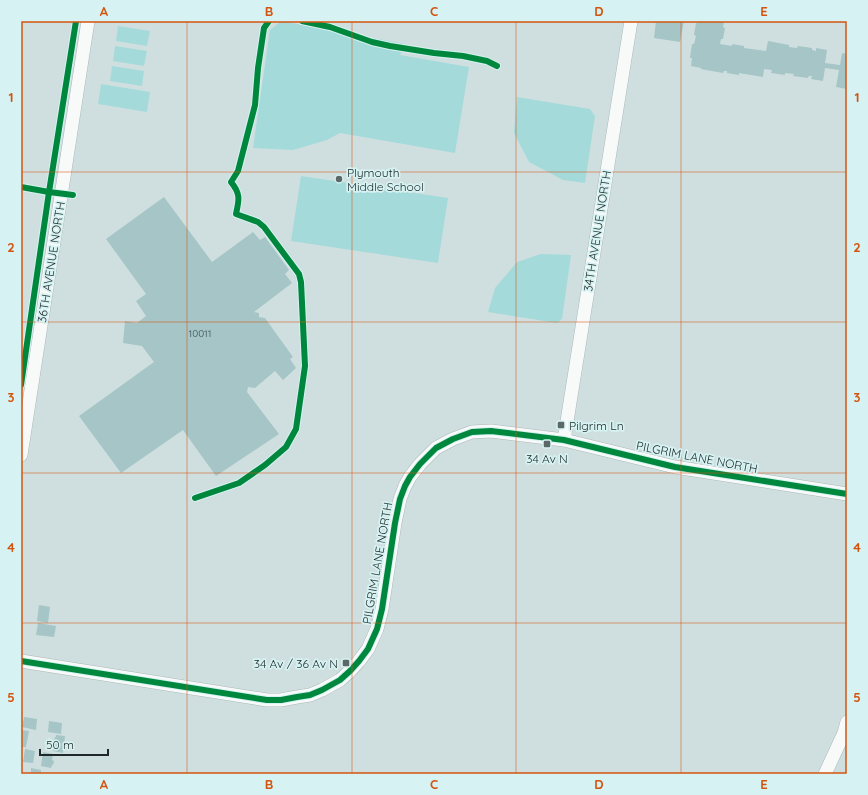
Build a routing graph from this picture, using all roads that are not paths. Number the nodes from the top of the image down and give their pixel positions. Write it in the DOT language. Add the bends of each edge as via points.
graph roads {
  1 [pos="88,21"];
  2 [pos="631,21"];
  3 [pos="564,440"];
  4 [pos="21,455"];
  5 [pos="847,494"];
  6 [pos="21,661"];
  7 [pos="847,722"];
  8 [pos="825,774"];
  1 -- 4 [label="street, 36TH AVENUE NORTH"];
  2 -- 3 [label="street, 34TH AVENUE NORTH"];
  3 -- 5 [label="street, PILGRIM LANE NORTH" via="675,466"];
  3 -- 6 [label="street, PILGRIM LANE NORTH" via="491,431 472,432 453,438 436,448 420,464 410,477 400,499 382,609 368,649 340,680 310,695 267,700"];
  7 -- 8 [label="street"];
}
